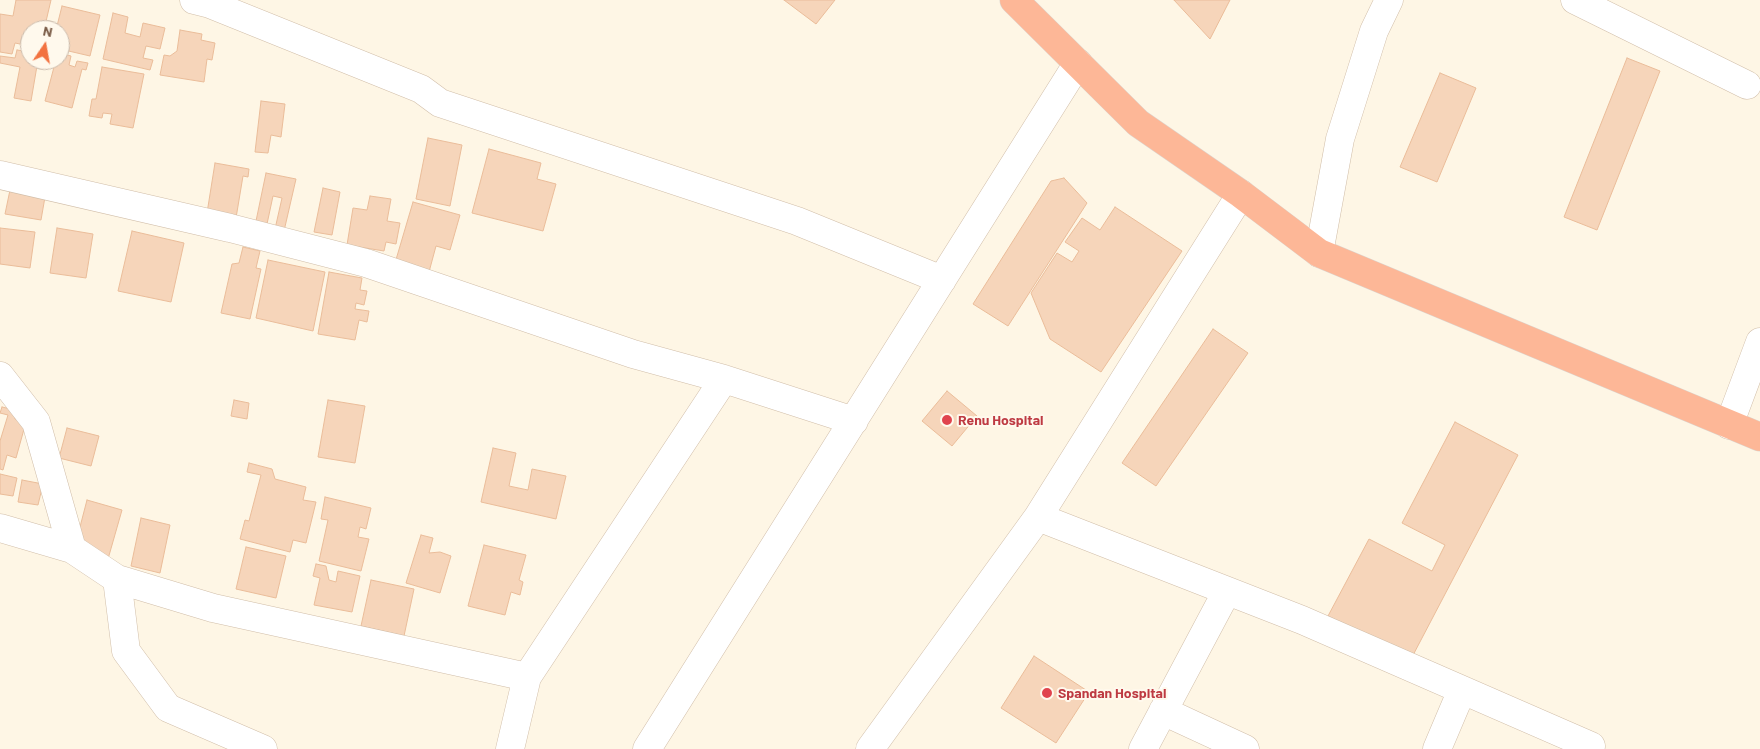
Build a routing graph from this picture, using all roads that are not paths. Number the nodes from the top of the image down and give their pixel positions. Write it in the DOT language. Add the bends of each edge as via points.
graph roads {
  1 [pos="194,0"];
  2 [pos="1014,0"];
  3 [pos="1389,0"];
  4 [pos="1575,0"];
  5 [pos="1078,63"];
  6 [pos="1748,85"];
  7 [pos="0,175"];
  8 [pos="1241,194"];
  9 [pos="1319,253"];
  10 [pos="942,280"];
  11 [pos="1760,342"];
  12 [pos="0,376"];
  13 [pos="724,379"];
  14 [pos="854,421"];
  15 [pos="1729,425"];
  16 [pos="1760,437"];
  17 [pos="1038,517"];
  18 [pos="0,528"];
  19 [pos="72,549"];
  20 [pos="116,579"];
  21 [pos="1227,591"];
  22 [pos="527,677"];
  23 [pos="1462,690"];
  24 [pos="1163,711"];
  25 [pos="1591,746"];
  26 [pos="262,749"];
  27 [pos="510,749"];
  28 [pos="648,749"];
  29 [pos="870,749"];
  30 [pos="1143,749"];
  31 [pos="1245,749"];
  32 [pos="1437,749"];
  1 -- 10 [label="street" via="422,89 440,103 797,221"];
  2 -- 5 [label="highway"];
  3 -- 9 [label="street" via="1374,31 1340,139"];
  4 -- 6 [label="street"];
  5 -- 8 [label="highway" via="1138,123"];
  5 -- 10 [label="street"];
  7 -- 13 [label="street" via="366,263 633,354"];
  8 -- 9 [label="highway"];
  8 -- 17 [label="street"];
  9 -- 15 [label="highway"];
  10 -- 14 [label="street"];
  11 -- 15 [label="street"];
  12 -- 19 [label="street" via="36,422"];
  13 -- 14 [label="street"];
  13 -- 22 [label="street"];
  14 -- 28 [label="street"];
  15 -- 16 [label="highway"];
  17 -- 21 [label="street"];
  17 -- 29 [label="street"];
  18 -- 19 [label="street"];
  19 -- 20 [label="street"];
  20 -- 22 [label="street" via="213,608"];
  20 -- 26 [label="street" via="126,651 168,708"];
  21 -- 23 [label="street"];
  21 -- 24 [label="street"];
  22 -- 27 [label="street"];
  23 -- 25 [label="street"];
  23 -- 32 [label="street"];
  24 -- 30 [label="street"];
  24 -- 31 [label="street"];
}
